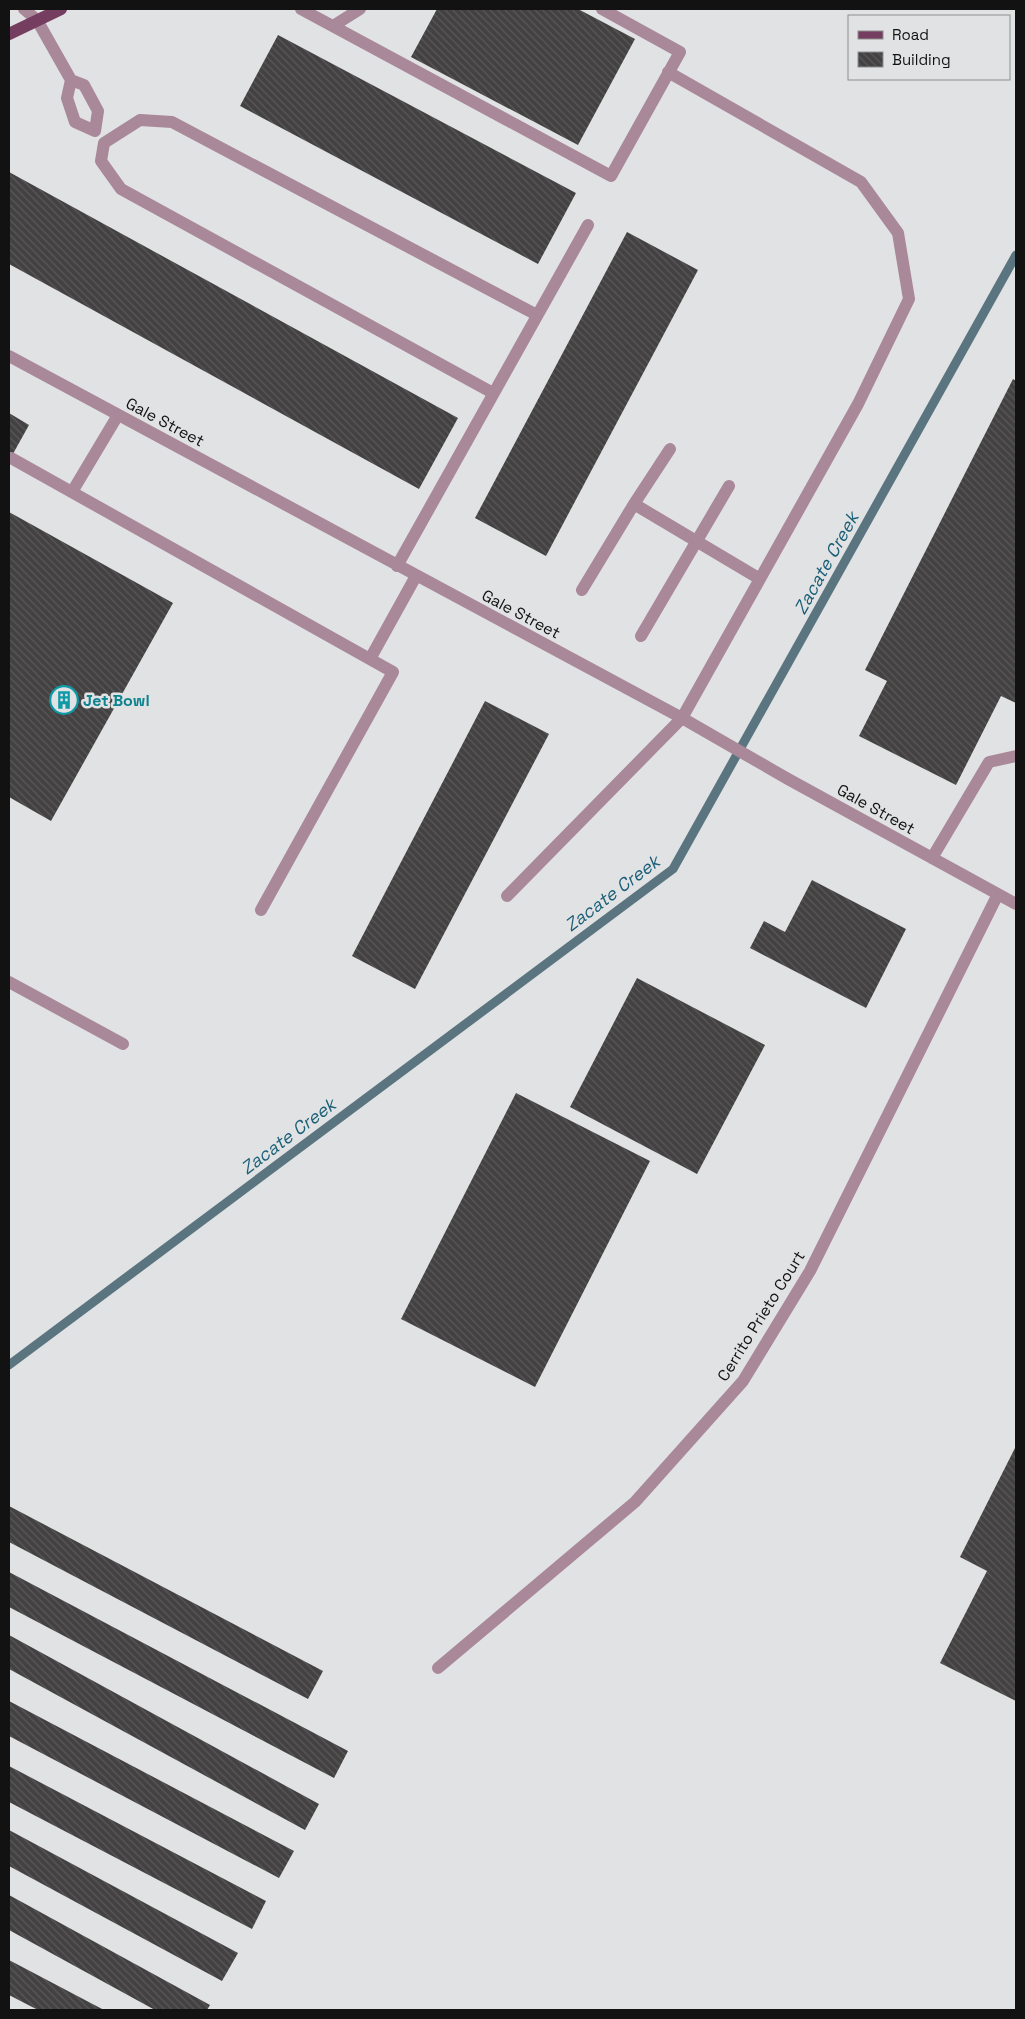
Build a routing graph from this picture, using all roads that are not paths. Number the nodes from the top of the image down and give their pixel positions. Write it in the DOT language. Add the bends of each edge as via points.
graph roads {
  1 [pos="24,9"];
  2 [pos="61,9"];
  3 [pos="301,9"];
  4 [pos="360,9"];
  5 [pos="602,9"];
  6 [pos="37,20"];
  7 [pos="333,26"];
  8 [pos="9,34"];
  9 [pos="668,72"];
  10 [pos="72,80"];
  11 [pos="95,131"];
  12 [pos="104,142"];
  13 [pos="588,225"];
  14 [pos="537,315"];
  15 [pos="9,356"];
  16 [pos="493,393"];
  17 [pos="118,415"];
  18 [pos="670,449"];
  19 [pos="10,458"];
  20 [pos="729,486"];
  21 [pos="72,492"];
  22 [pos="634,504"];
  23 [pos="697,542"];
  24 [pos="397,566"];
  25 [pos="416,576"];
  26 [pos="760,579"];
  27 [pos="582,590"];
  28 [pos="641,636"];
  29 [pos="370,659"];
  30 [pos="682,718"];
  31 [pos="1016,756"];
  32 [pos="932,858"];
  33 [pos="998,894"];
  34 [pos="507,896"];
  35 [pos="1016,904"];
  36 [pos="261,910"];
  37 [pos="9,982"];
  38 [pos="123,1044"];
  39 [pos="438,1668"];
  1 -- 6 [label="street"];
  2 -- 6 [label="main road"];
  3 -- 7 [label="street"];
  4 -- 7 [label="street"];
  5 -- 9 [label="street" via="680,52"];
  6 -- 8 [label="main road"];
  6 -- 10 [label="street"];
  7 -- 9 [label="street" via="611,176"];
  9 -- 26 [label="street" via="861,182 898,233 909,299 858,404"];
  10 -- 11 [label="street" via="84,85 98,111"];
  10 -- 11 [label="street" via="67,98 75,122"];
  11 -- 12 [label="street"];
  12 -- 14 [label="street" via="140,120 172,122"];
  12 -- 16 [label="street" via="100,161 121,189"];
  13 -- 14 [label="street"];
  14 -- 16 [label="street"];
  15 -- 17 [label="street, Gale Street"];
  16 -- 24 [label="street"];
  17 -- 21 [label="street"];
  17 -- 24 [label="street, Gale Street"];
  18 -- 22 [label="street"];
  19 -- 21 [label="street"];
  20 -- 23 [label="street"];
  21 -- 29 [label="street"];
  22 -- 23 [label="street"];
  22 -- 27 [label="street"];
  23 -- 26 [label="street"];
  23 -- 28 [label="street"];
  24 -- 25 [label="street, Gale Street"];
  25 -- 29 [label="street"];
  25 -- 30 [label="street, Gale Street"];
  26 -- 30 [label="street"];
  29 -- 36 [label="street" via="393,672"];
  30 -- 32 [label="street, Gale Street"];
  30 -- 34 [label="street"];
  31 -- 32 [label="street" via="989,762"];
  32 -- 33 [label="street, Gale Street"];
  33 -- 35 [label="street, Gale Street"];
  33 -- 39 [label="street, Cerrito Prieto Court" via="810,1271 743,1381 635,1502"];
  37 -- 38 [label="street"];
}
